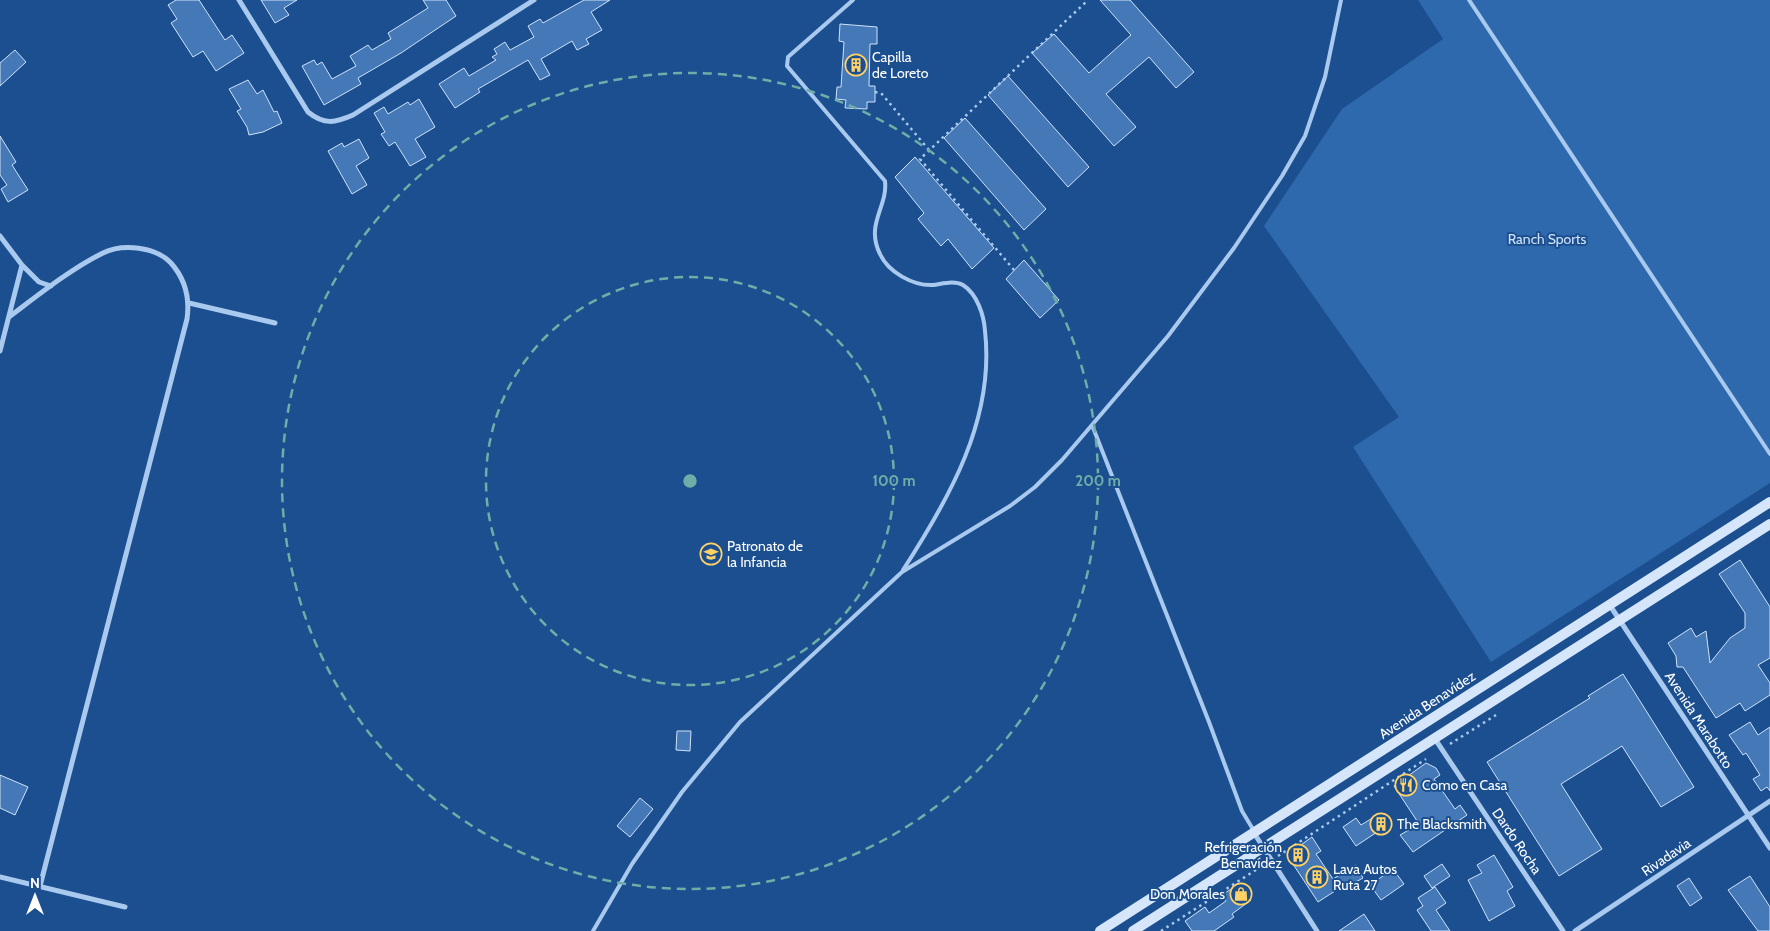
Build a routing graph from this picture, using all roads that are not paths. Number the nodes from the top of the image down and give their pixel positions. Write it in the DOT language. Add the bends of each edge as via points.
graph roads {
  1 [pos="239,0"];
  2 [pos="534,0"];
  3 [pos="853,0"];
  4 [pos="1341,0"];
  5 [pos="1469,0"];
  6 [pos="0,236"];
  7 [pos="22,265"];
  8 [pos="51,286"];
  9 [pos="189,303"];
  10 [pos="9,317"];
  11 [pos="275,323"];
  12 [pos="0,351"];
  13 [pos="1092,425"];
  14 [pos="1770,454"];
  15 [pos="1770,502"];
  16 [pos="1770,524"];
  17 [pos="902,572"];
  18 [pos="1609,604"];
  19 [pos="1620,620"];
  20 [pos="1436,739"];
  21 [pos="1770,801"];
  22 [pos="1748,815"];
  23 [pos="1254,832"];
  24 [pos="1770,848"];
  25 [pos="1263,849"];
  26 [pos="0,876"];
  27 [pos="40,886"];
  28 [pos="125,908"];
  29 [pos="593,931"];
  30 [pos="1100,931"];
  31 [pos="1133,931"];
  32 [pos="1317,931"];
  33 [pos="1563,931"];
  34 [pos="1575,931"];
  1 -- 2 [label="street" via="308,112 328,123 353,115"];
  3 -- 17 [label="lane" via="788,58 787,66 885,181 886,189 874,232 886,265 915,282 962,285 974,297 984,318 986,340 982,393 970,446 929,530"];
  4 -- 13 [label="lane" via="1317,105 1305,136 1282,176 1234,248 1168,336"];
  5 -- 14 [label="lane"];
  6 -- 7 [label="street"];
  7 -- 8 [label="street" via="39,282"];
  7 -- 10 [label="street"];
  8 -- 9 [label="street" via="104,252 127,247 149,250 168,260 180,273"];
  8 -- 10 [label="street"];
  9 -- 11 [label="street"];
  9 -- 27 [label="street"];
  10 -- 12 [label="street"];
  13 -- 17 [label="lane" via="1034,487 1010,506"];
  13 -- 23 [label="lane" via="1242,811"];
  15 -- 18 [label="main road, Avenida Benavídez"];
  16 -- 19 [label="main road"];
  17 -- 29 [label="lane" via="740,722 682,792 632,864"];
  18 -- 19 [label="street, Avenida Marabotto"];
  18 -- 23 [label="main road, Avenida Benavídez"];
  19 -- 20 [label="main road"];
  19 -- 22 [label="street, Avenida Marabotto"];
  20 -- 25 [label="main road"];
  20 -- 33 [label="street, Dardo Rocha"];
  21 -- 22 [label="street, Rivadavia"];
  22 -- 24 [label="street, Avenida Marabotto"];
  22 -- 34 [label="street, Rivadavia"];
  23 -- 25 [label="street"];
  23 -- 30 [label="main road, Avenida Benavídez"];
  25 -- 31 [label="main road"];
  25 -- 32 [label="street"];
  26 -- 27 [label="street"];
  27 -- 28 [label="street"];
}
